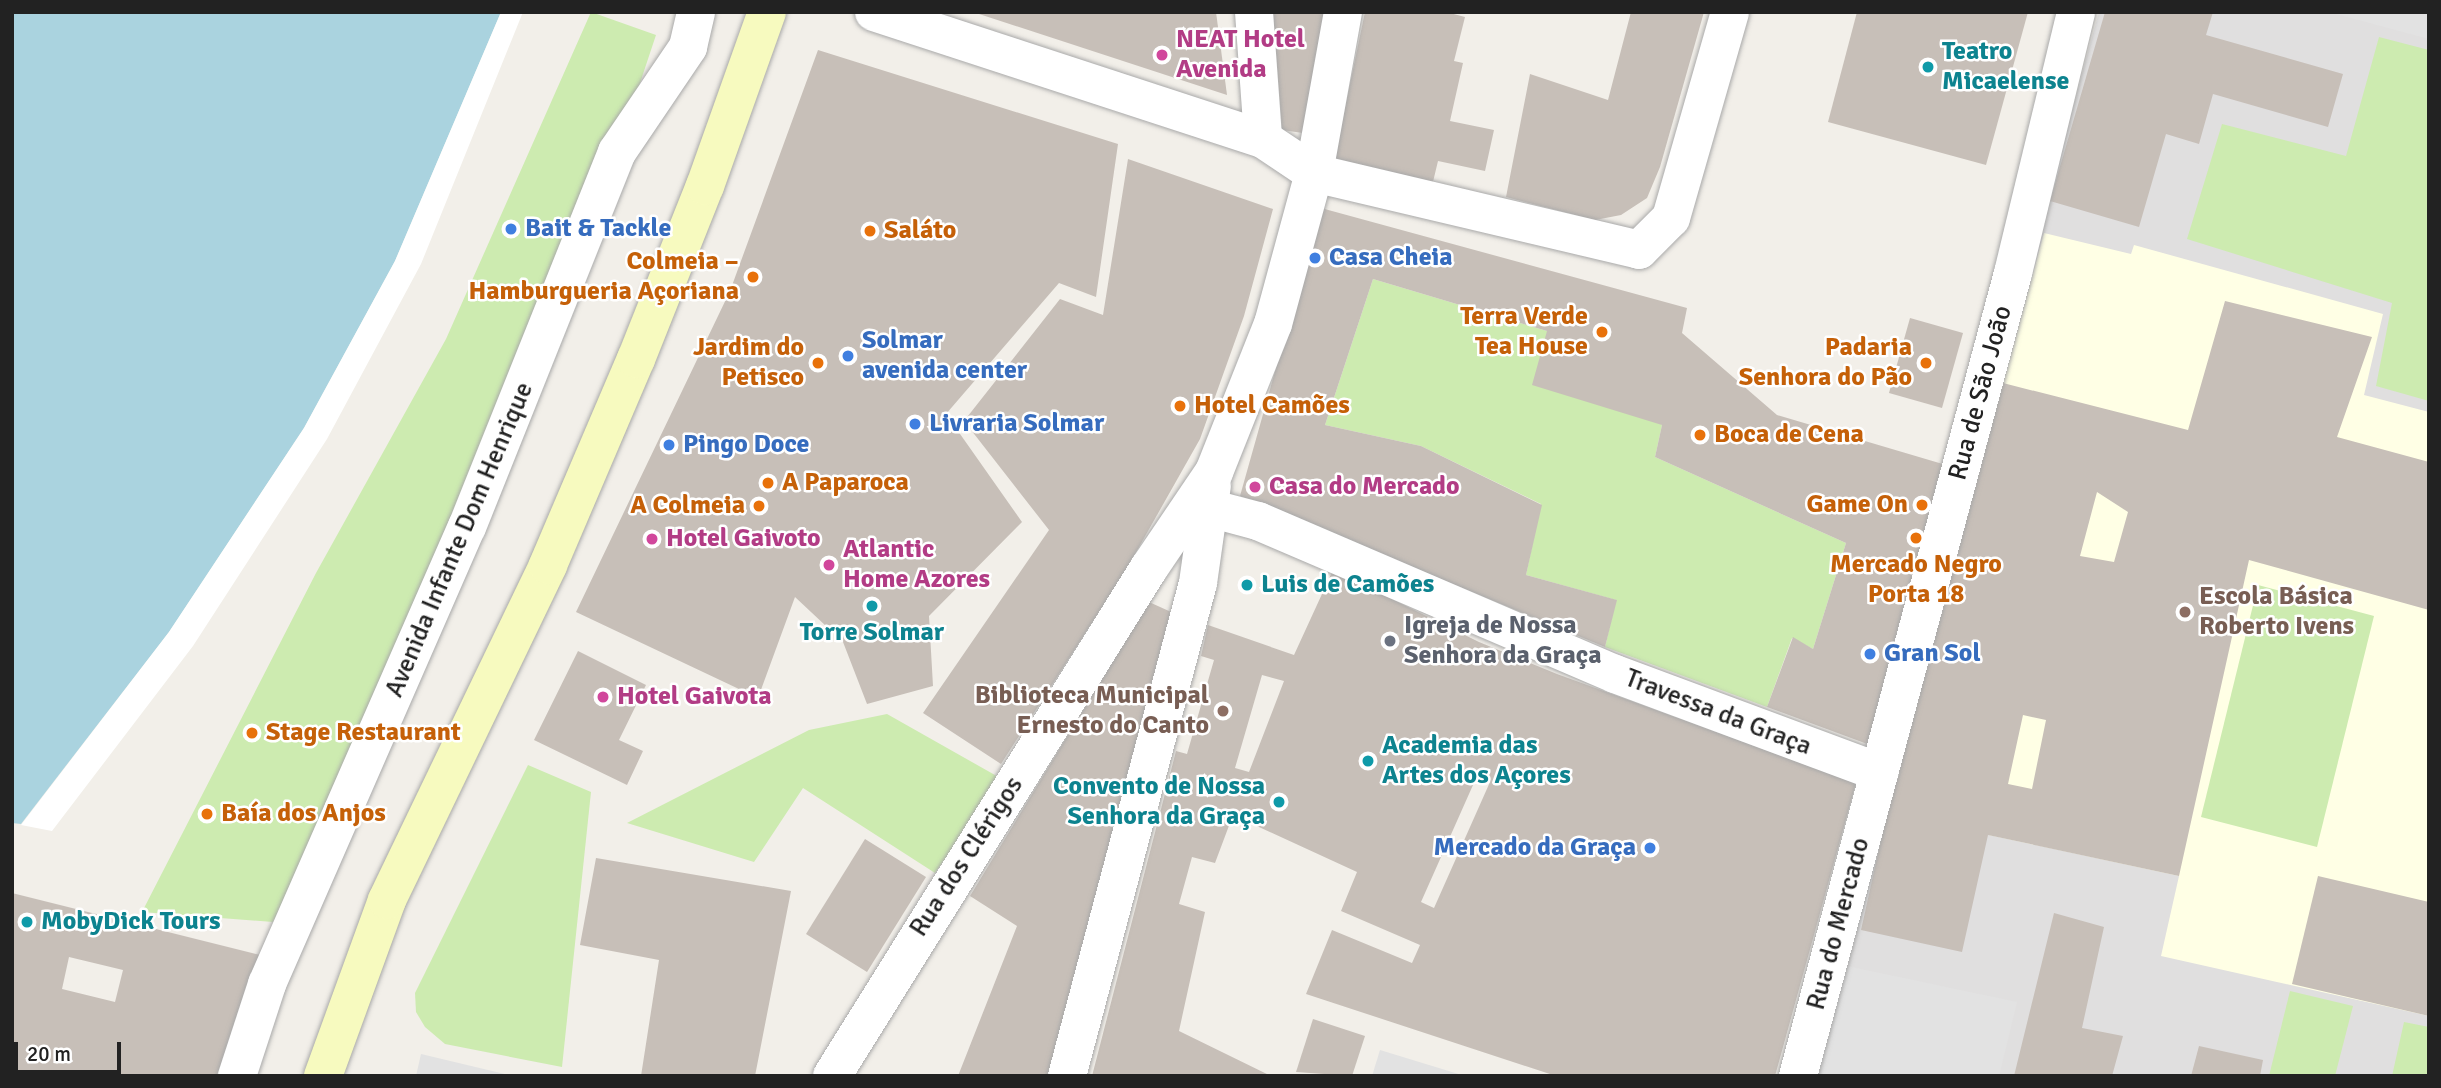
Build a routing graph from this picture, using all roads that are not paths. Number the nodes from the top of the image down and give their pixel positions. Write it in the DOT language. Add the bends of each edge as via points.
graph roads {
  1 [pos="696,12"];
  2 [pos="766,12"];
  3 [pos="874,12"];
  4 [pos="1254,12"];
  5 [pos="1343,12"];
  6 [pos="1730,12"];
  7 [pos="2076,12"];
  8 [pos="1264,139"];
  9 [pos="1314,173"];
  10 [pos="1211,490"];
  11 [pos="1149,568"];
  12 [pos="1198,583"];
  13 [pos="1879,772"];
  14 [pos="328,1075"];
  15 [pos="237,1076"];
  16 [pos="832,1076"];
  17 [pos="1067,1076"];
  18 [pos="1798,1076"];
  1 -- 15 [label="street, Avenida Infante Dom Henrique" via="688,47 617,152 472,514 267,984"];
  2 -- 14 [label="main road" via="705,186 636,359 548,565 387,900"];
  3 -- 8 [label="street"];
  4 -- 8 [label="street"];
  5 -- 9 [label="street"];
  6 -- 9 [label="street" via="1671,218 1639,250"];
  7 -- 13 [label="street, Rua de São João" via="2027,220"];
  8 -- 9 [label="street"];
  9 -- 10 [label="street" via="1273,324"];
  10 -- 11 [label="street, Rua dos Clérigos"];
  10 -- 12 [label="street"];
  10 -- 13 [label="street, Travessa da Graça" via="1258,521 1615,674"];
  11 -- 12 [label="street" via="1170,561 1181,563"];
  11 -- 16 [label="street, Rua dos Clérigos"];
  12 -- 17 [label="street"];
  13 -- 18 [label="street, Rua do Mercado"];
}
